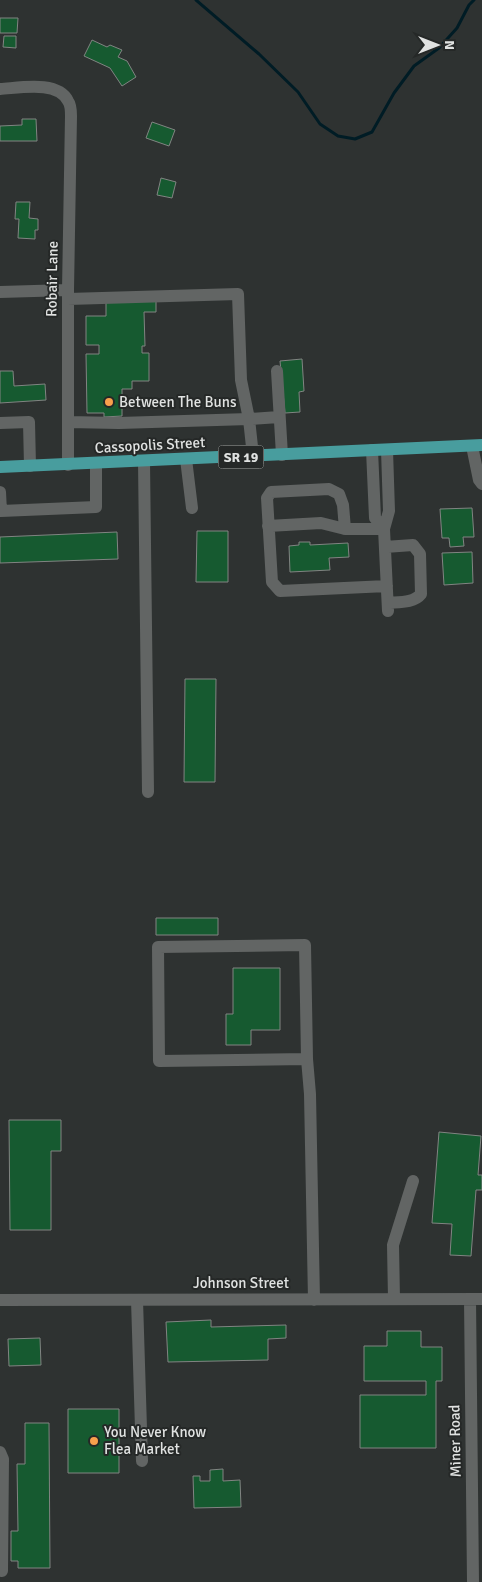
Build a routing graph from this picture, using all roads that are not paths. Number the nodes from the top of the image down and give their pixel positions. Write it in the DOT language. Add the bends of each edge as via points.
graph roads {
  1 [pos="0,89"];
  2 [pos="0,292"];
  3 [pos="68,295"];
  4 [pos="277,371"];
  5 [pos="279,417"];
  6 [pos="249,419"];
  7 [pos="68,422"];
  8 [pos="0,423"];
  9 [pos="477,445"];
  10 [pos="372,450"];
  11 [pos="388,450"];
  12 [pos="282,455"];
  13 [pos="253,456"];
  14 [pos="186,460"];
  15 [pos="144,461"];
  16 [pos="96,464"];
  17 [pos="68,465"];
  18 [pos="30,466"];
  19 [pos="0,467"];
  20 [pos="482,484"];
  21 [pos="0,492"];
  22 [pos="192,508"];
  23 [pos="268,526"];
  24 [pos="345,529"];
  25 [pos="384,529"];
  26 [pos="385,547"];
  27 [pos="387,586"];
  28 [pos="148,792"];
  29 [pos="306,1059"];
  30 [pos="413,1181"];
  31 [pos="394,1299"];
  32 [pos="476,1299"];
  33 [pos="0,1300"];
  34 [pos="137,1300"];
  35 [pos="314,1300"];
  36 [pos="0,1452"];
  37 [pos="142,1461"];
  38 [pos="477,1466"];
  39 [pos="2,1571"];
  40 [pos="473,1582"];
  1 -- 3 [label="street, Robair Lane" via="56,89 69,102"];
  2 -- 3 [label="street"];
  3 -- 6 [label="street" via="238,294 241,380"];
  3 -- 7 [label="street, Robair Lane"];
  4 -- 5 [label="street"];
  5 -- 6 [label="street"];
  5 -- 12 [label="street"];
  6 -- 7 [label="street"];
  6 -- 13 [label="street"];
  7 -- 17 [label="street, Robair Lane"];
  8 -- 18 [label="street" via="29,422"];
  9 -- 11 [label="main road, Cassopolis Street / SR 19"];
  9 -- 20 [label="street"];
  10 -- 11 [label="main road, Cassopolis Street / SR 19"];
  10 -- 12 [label="main road, Cassopolis Street / SR 19"];
  10 -- 25 [label="street" via="376,518"];
  11 -- 25 [label="street" via="389,511"];
  12 -- 13 [label="main road, Cassopolis Street / SR 19"];
  13 -- 14 [label="main road, Cassopolis Street / SR 19"];
  14 -- 15 [label="main road, Cassopolis Street / SR 19"];
  14 -- 22 [label="street"];
  15 -- 16 [label="main road, Cassopolis Street / SR 19"];
  15 -- 28 [label="street"];
  16 -- 17 [label="main road, Cassopolis Street / SR 19"];
  16 -- 21 [label="street" via="96,508 1,511"];
  17 -- 18 [label="main road, Cassopolis Street / SR 19"];
  18 -- 19 [label="main road, Cassopolis Street / SR 19"];
  23 -- 24 [label="street" via="321,523"];
  23 -- 24 [label="street" via="267,498 271,492 329,489 339,494"];
  23 -- 27 [label="street" via="272,582 280,591"];
  24 -- 25 [label="street"];
  25 -- 26 [label="street"];
  26 -- 27 [label="street"];
  26 -- 27 [label="street" via="413,545 420,554 421,594 412,601 388,607"];
  29 -- 29 [label="street" via="305,945 158,947 159,1061"];
  29 -- 35 [label="street" via="310,1094"];
  30 -- 31 [label="street" via="393,1245"];
  31 -- 32 [label="street, Johnson Street"];
  31 -- 35 [label="street, Johnson Street"];
  32 -- 38 [label="street, Miner Road"];
  33 -- 34 [label="street, Johnson Street"];
  34 -- 35 [label="street, Johnson Street"];
  34 -- 37 [label="street"];
  36 -- 39 [label="street" via="3,1459"];
  38 -- 40 [label="street, Miner Road"];
}
